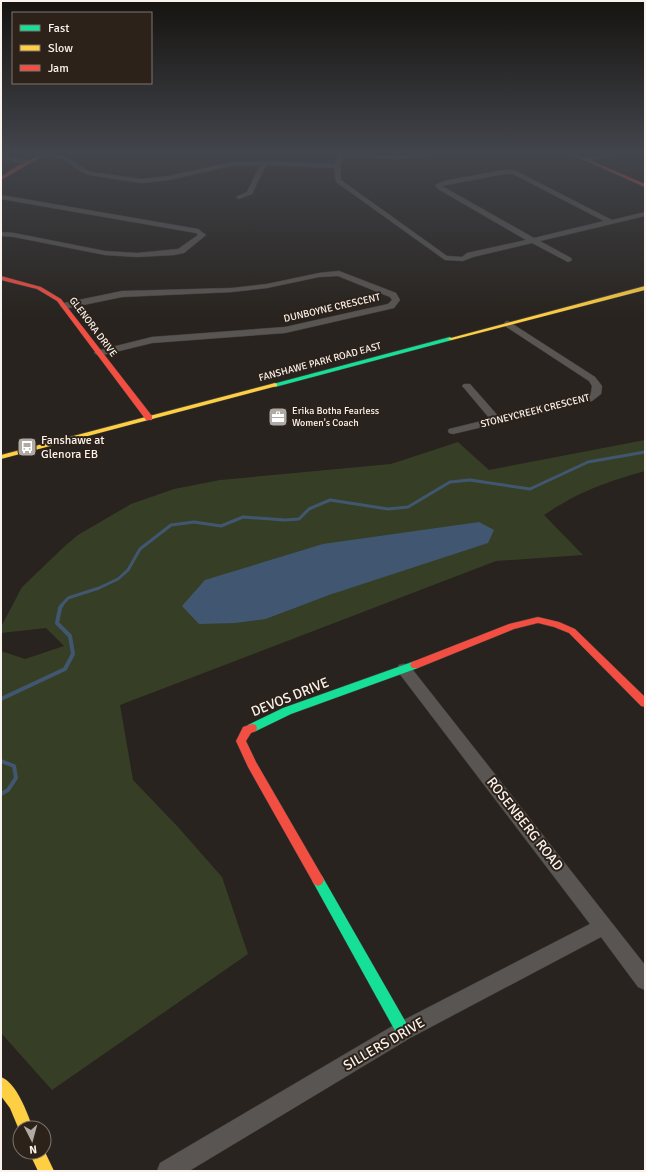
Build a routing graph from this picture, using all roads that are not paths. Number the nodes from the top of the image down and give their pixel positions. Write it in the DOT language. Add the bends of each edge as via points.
graph roads {
  1 [pos="69,209"];
  2 [pos="375,209"];
  3 [pos="477,209"];
  4 [pos="585,209"];
  5 [pos="645,214"];
  6 [pos="611,222"];
  7 [pos="1,234"];
  8 [pos="533,240"];
  9 [pos="568,260"];
  10 [pos="1,278"];
  11 [pos="645,288"];
  12 [pos="64,306"];
  13 [pos="508,324"];
  14 [pos="99,353"];
  15 [pos="467,386"];
  16 [pos="149,418"];
  17 [pos="497,420"];
  18 [pos="453,431"];
  19 [pos="1,457"];
  20 [pos="404,670"];
  21 [pos="645,703"];
  22 [pos="604,926"];
  23 [pos="645,980"];
  24 [pos="403,1031"];
  25 [pos="1,1084"];
  26 [pos="22,1120"];
  27 [pos="41,1160"];
  28 [pos="46,1171"];
  29 [pos="168,1171"];
  1 -- 7 [label="street" via="198,231 202,235 181,251 137,255 105,253"];
  2 -- 8 [label="street" via="445,258 463,259 470,255"];
  3 -- 8 [label="street"];
  4 -- 6 [label="street"];
  5 -- 6 [label="street"];
  6 -- 8 [label="street"];
  8 -- 9 [label="street"];
  10 -- 12 [label="street, GLENORA DRIVE" via="36,286 49,292"];
  11 -- 13 [label="street, FANSHAWE PARK ROAD EAST"];
  12 -- 14 [label="street, GLENORA DRIVE"];
  12 -- 14 [label="street, DUNBOYNE CRESCENT" via="122,294 232,290 339,273 393,295 396,300 391,306 285,330 152,340"];
  13 -- 16 [label="street, FANSHAWE PARK ROAD EAST"];
  13 -- 17 [label="street, STONEYCREEK CRESCENT" via="592,379 597,386 596,394 588,399"];
  14 -- 16 [label="street, GLENORA DRIVE"];
  15 -- 17 [label="street"];
  16 -- 19 [label="street, FANSHAWE PARK ROAD EAST"];
  17 -- 18 [label="street, STONEYCREEK CRESCENT"];
  20 -- 21 [label="street, DEVOS DRIVE" via="512,626 538,620 556,624 572,632"];
  20 -- 22 [label="street, ROSENBERG ROAD"];
  20 -- 24 [label="street, DEVOS DRIVE" via="259,724 247,730 241,741"];
  22 -- 23 [label="street, ROSENBERG ROAD"];
  22 -- 24 [label="street, SILLERS DRIVE"];
  24 -- 29 [label="street, SILLERS DRIVE"];
  25 -- 26 [label="street" via="15,1103"];
  27 -- 28 [label="street"];
}
